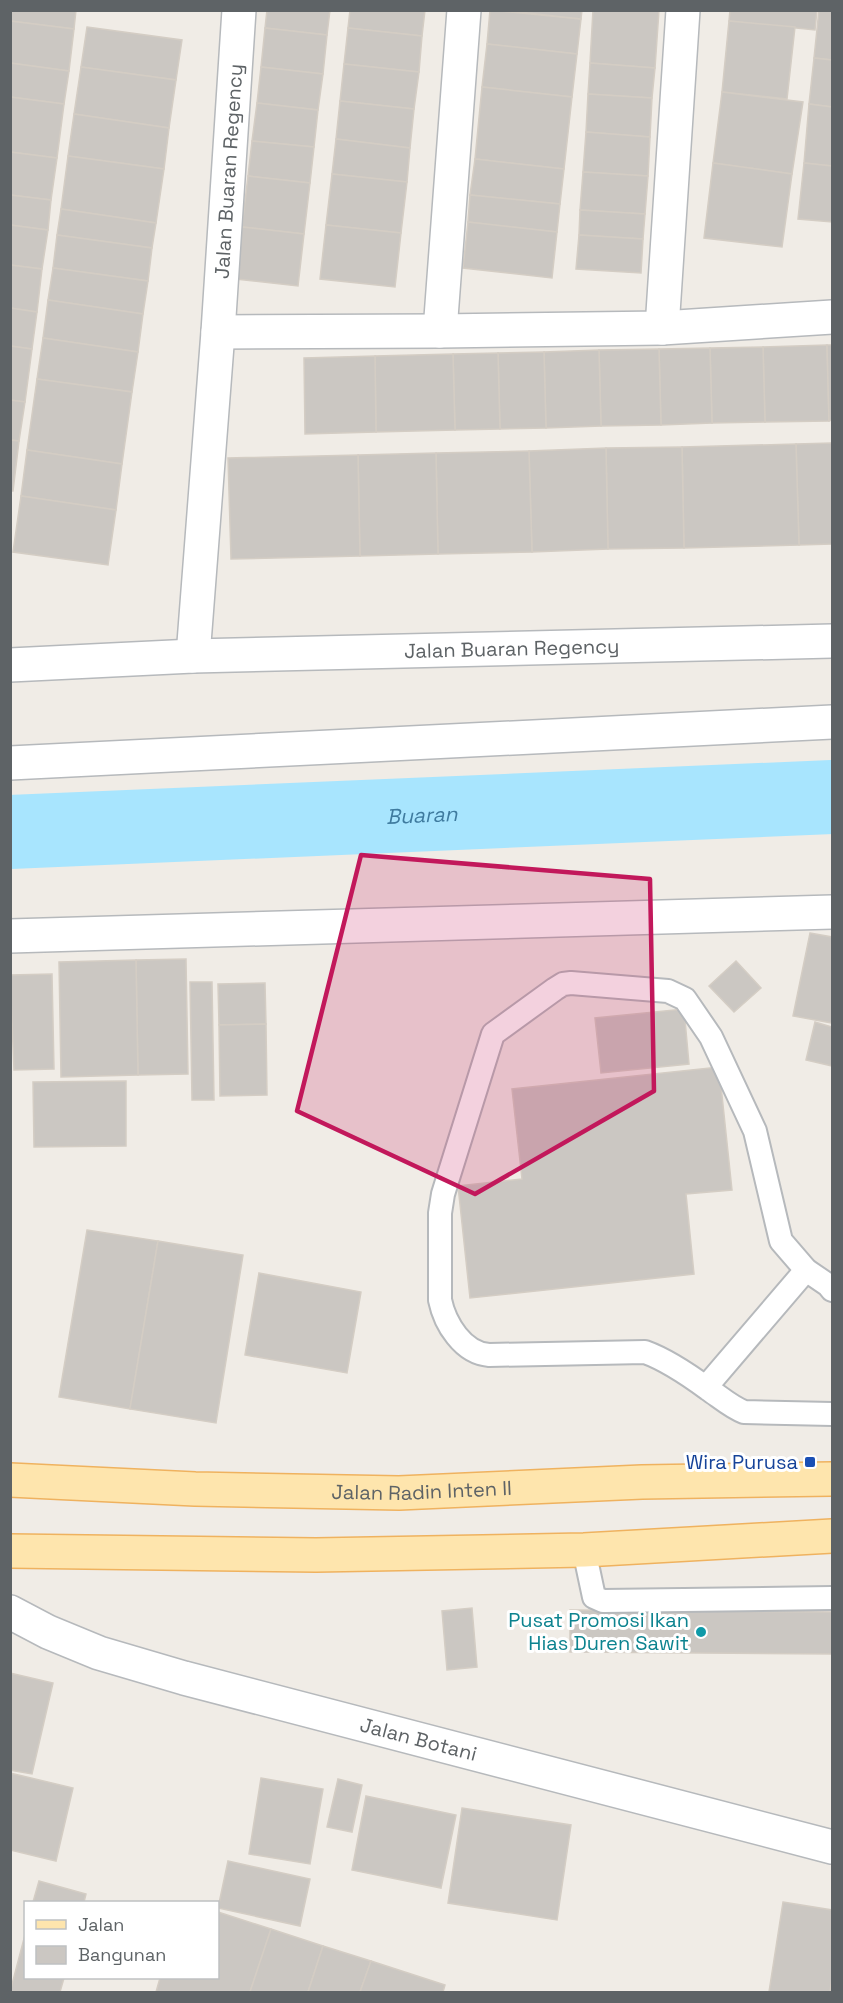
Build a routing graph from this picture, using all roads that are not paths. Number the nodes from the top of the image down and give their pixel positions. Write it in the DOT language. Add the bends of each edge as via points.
graph roads {
  1 [pos="239,10"];
  2 [pos="464,10"];
  3 [pos="683,10"];
  4 [pos="832,317"];
  5 [pos="662,328"];
  6 [pos="218,332"];
  7 [pos="440,332"];
  8 [pos="832,641"];
  9 [pos="193,656"];
  10 [pos="10,665"];
  11 [pos="832,722"];
  12 [pos="10,763"];
  13 [pos="832,912"];
  14 [pos="10,936"];
  15 [pos="806,1270"];
  16 [pos="832,1290"];
  17 [pos="706,1387"];
  18 [pos="832,1414"];
  19 [pos="832,1479"];
  20 [pos="10,1480"];
  21 [pos="832,1536"];
  22 [pos="584,1550"];
  23 [pos="10,1551"];
  24 [pos="832,1598"];
  25 [pos="10,1612"];
  26 [pos="832,1847"];
  1 -- 6 [label="street, Jalan Buaran Regency"];
  2 -- 7 [label="street"];
  3 -- 5 [label="street"];
  4 -- 5 [label="street"];
  5 -- 7 [label="street"];
  6 -- 7 [label="street"];
  6 -- 9 [label="street, Jalan Buaran Regency"];
  8 -- 9 [label="street, Jalan Buaran Regency"];
  9 -- 10 [label="street, Jalan Buaran Regency"];
  11 -- 12 [label="street"];
  13 -- 14 [label="street"];
  15 -- 16 [label="lane"];
  15 -- 17 [label="lane"];
  15 -- 17 [label="lane" via="781,1241 755,1131 711,1037 685,999 668,991 571,983 555,989 494,1032 440,1214 440,1300 447,1323 471,1351 479,1354 645,1352"];
  17 -- 18 [label="lane" via="744,1413"];
  19 -- 20 [label="main road, Jalan Radin Inten II" via="642,1482 399,1493 195,1490"];
  21 -- 22 [label="main road"];
  22 -- 23 [label="main road" via="316,1556"];
  22 -- 24 [label="lane" via="594,1596 603,1600"];
  25 -- 26 [label="street, Jalan Botani" via="99,1653 184,1678"];
}
